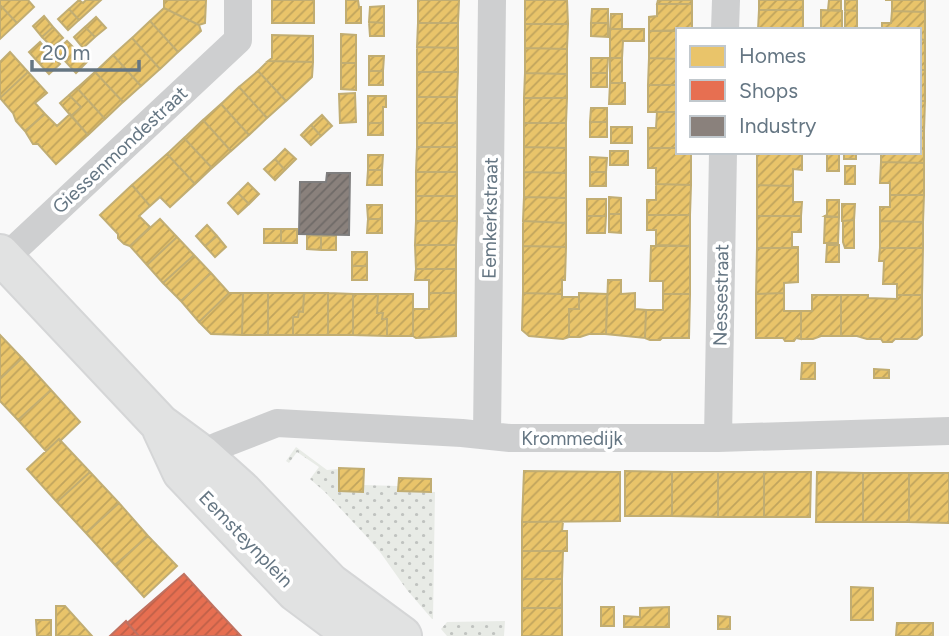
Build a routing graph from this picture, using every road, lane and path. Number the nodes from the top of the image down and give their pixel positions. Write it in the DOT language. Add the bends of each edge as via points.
graph roads {
  1 [pos="238,0"];
  2 [pos="492,0"];
  3 [pos="726,0"];
  4 [pos="725,28"];
  5 [pos="723,154"];
  6 [pos="2,257"];
  7 [pos="949,431"];
  8 [pos="487,435"];
  9 [pos="718,438"];
  10 [pos="192,463"];
  11 [pos="355,629"];
  12 [pos="402,636"];
  1 -- 6 [label="street, Giessenmondestraat" via="238,40"];
  2 -- 8 [label="street, Eemkerkstraat"];
  3 -- 4 [label="street"];
  5 -- 9 [label="street, Nessestraat"];
  6 -- 10 [label="street"];
  7 -- 9 [label="street, Krommedijk"];
  8 -- 9 [label="street, Krommedijk"];
  8 -- 10 [label="street, Krommedijk" via="277,423 218,446"];
  10 -- 11 [label="street, Eemsteynplein" via="255,503 330,583"];
  11 -- 12 [label="street, Eemsteynplein"];
}
